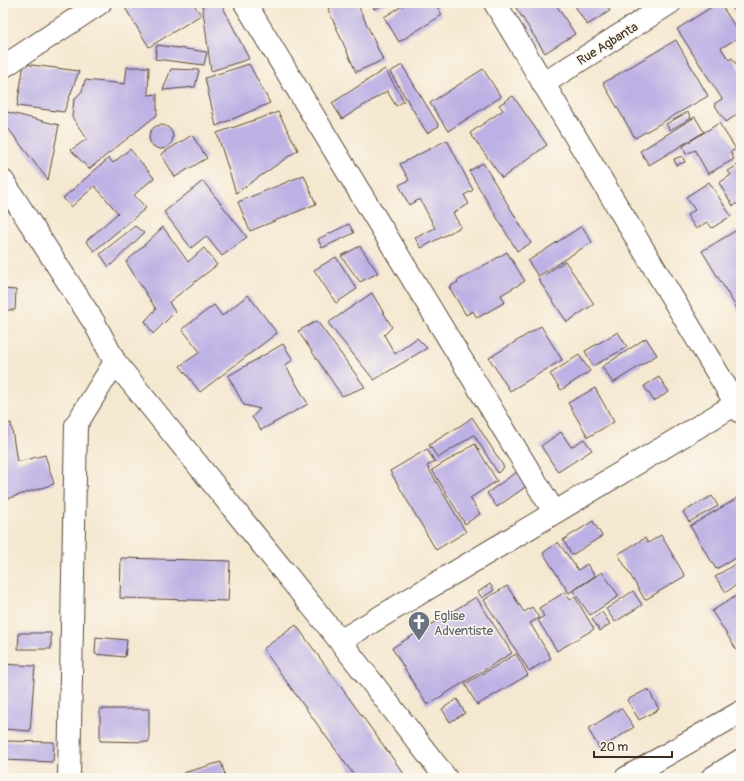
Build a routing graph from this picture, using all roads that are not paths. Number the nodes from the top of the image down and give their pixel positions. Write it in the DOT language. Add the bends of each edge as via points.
graph roads {
  1 [pos="100,3"];
  2 [pos="245,3"];
  3 [pos="495,3"];
  4 [pos="670,3"];
  5 [pos="3,67"];
  6 [pos="543,84"];
  7 [pos="3,181"];
  8 [pos="115,362"];
  9 [pos="739,405"];
  10 [pos="554,512"];
  11 [pos="340,641"];
  12 [pos="741,712"];
  13 [pos="741,760"];
  14 [pos="69,778"];
  15 [pos="446,778"];
  16 [pos="626,778"];
  17 [pos="712,778"];
  1 -- 5 [label="street"];
  2 -- 10 [label="street"];
  3 -- 6 [label="street"];
  4 -- 6 [label="street, Rue Agbanta"];
  6 -- 9 [label="street"];
  7 -- 8 [label="street" via="95,324"];
  8 -- 11 [label="street"];
  8 -- 14 [label="street" via="76,425"];
  9 -- 10 [label="street"];
  10 -- 11 [label="street"];
  11 -- 15 [label="street"];
  12 -- 16 [label="street"];
  13 -- 17 [label="street"];
}
